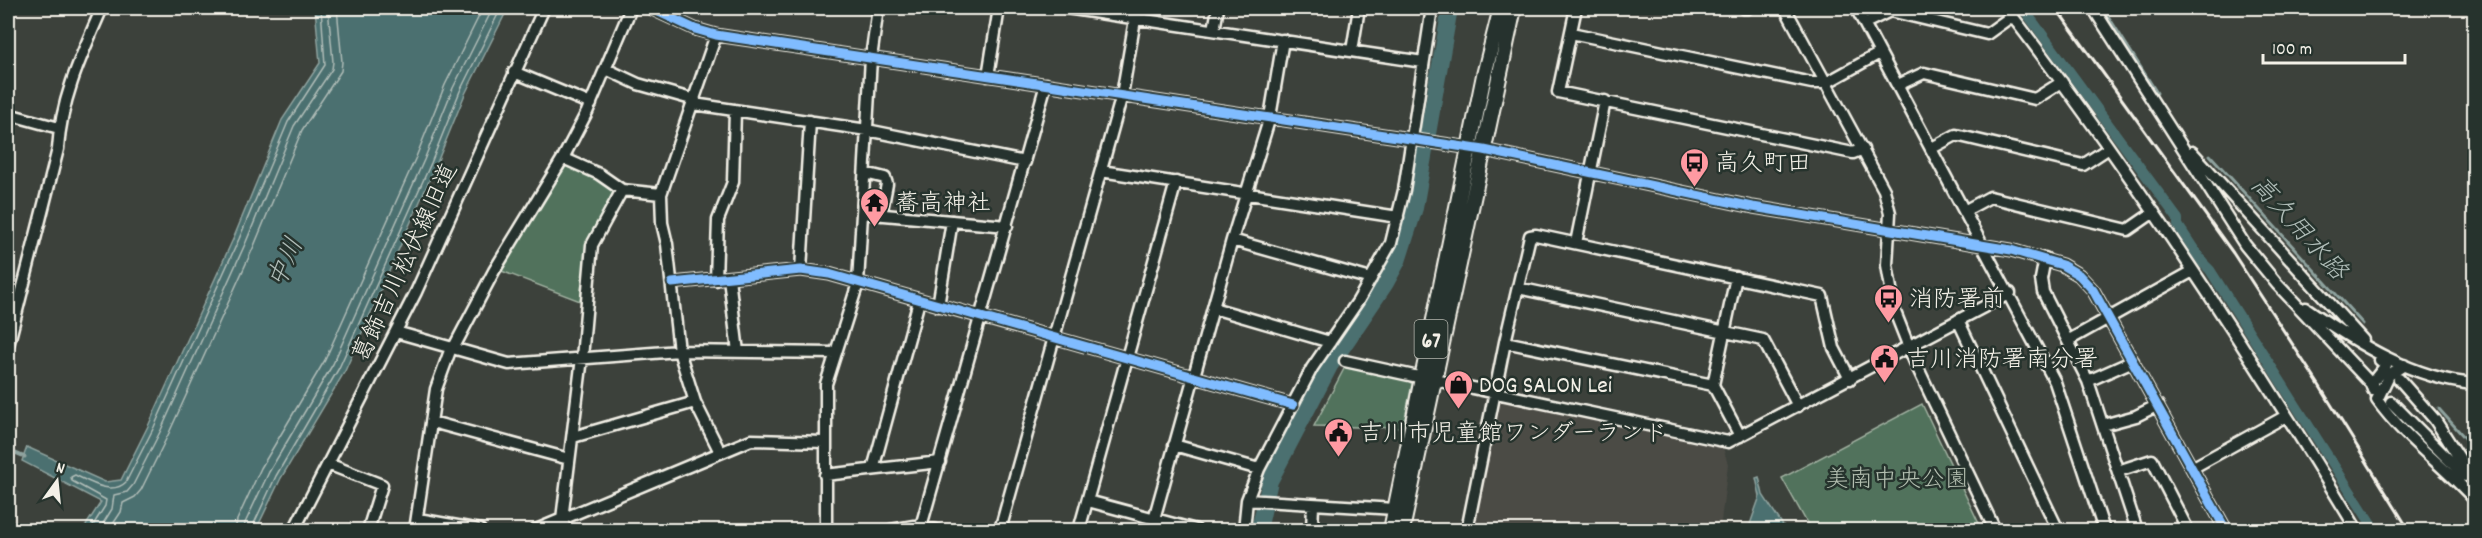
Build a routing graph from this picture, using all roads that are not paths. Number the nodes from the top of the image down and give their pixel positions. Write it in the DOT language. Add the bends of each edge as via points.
graph roads {
  1 [pos="102,8"];
  2 [pos="544,8"];
  3 [pos="631,8"];
  4 [pos="650,8"];
  5 [pos="878,8"];
  6 [pos="999,8"];
  7 [pos="1066,8"];
  8 [pos="1218,8"];
  9 [pos="1359,8"];
  10 [pos="1432,8"];
  11 [pos="1500,8"];
  12 [pos="1514,8"];
  13 [pos="1576,8"];
  14 [pos="1743,8"];
  15 [pos="1748,8"];
  16 [pos="1785,8"];
  17 [pos="1856,8"];
  18 [pos="2093,8"];
  19 [pos="2009,12"];
  20 [pos="1136,13"];
  21 [pos="1865,23"];
  22 [pos="1214,30"];
  23 [pos="1570,33"];
  24 [pos="716,35"];
  25 [pos="1283,40"];
  26 [pos="1352,51"];
  27 [pos="1880,53"];
  28 [pos="871,58"];
  29 [pos="1423,62"];
  30 [pos="606,69"];
  31 [pos="514,72"];
  32 [pos="988,76"];
  33 [pos="2062,82"];
  34 [pos="1826,83"];
  35 [pos="1046,84"];
  36 [pos="1898,85"];
  37 [pos="1122,95"];
  38 [pos="1605,101"];
  39 [pos="694,102"];
  40 [pos="591,104"];
  41 [pos="735,110"];
  42 [pos="8,114"];
  43 [pos="1270,117"];
  44 [pos="810,121"];
  45 [pos="59,128"];
  46 [pos="2171,129"];
  47 [pos="867,130"];
  48 [pos="1415,138"];
  49 [pos="1470,147"];
  50 [pos="1932,148"];
  51 [pos="2109,148"];
  52 [pos="1863,149"];
  53 [pos="1484,150"];
  54 [pos="562,158"];
  55 [pos="1025,162"];
  56 [pos="1101,171"];
  57 [pos="1591,172"];
  58 [pos="865,173"];
  59 [pos="1176,182"];
  60 [pos="622,190"];
  61 [pos="1246,193"];
  62 [pos="661,194"];
  63 [pos="1966,210"];
  64 [pos="2154,212"];
  65 [pos="862,213"];
  66 [pos="880,215"];
  67 [pos="1398,217"];
  68 [pos="952,221"];
  69 [pos="1007,226"];
  70 [pos="1889,230"];
  71 [pos="1232,240"];
  72 [pos="1576,243"];
  73 [pos="1983,244"];
  74 [pos="2044,258"];
  75 [pos="801,270"];
  76 [pos="2193,271"];
  77 [pos="1736,277"];
  78 [pos="729,278"];
  79 [pos="1371,279"];
  80 [pos="716,280"];
  81 [pos="858,283"];
  82 [pos="672,284"];
  83 [pos="1518,288"];
  84 [pos="2010,293"];
  85 [pos="2287,294"];
  86 [pos="919,301"];
  87 [pos="938,306"];
  88 [pos="1213,308"];
  89 [pos="981,317"];
  90 [pos="2109,317"];
  91 [pos="1958,320"];
  92 [pos="1725,331"];
  93 [pos="396,332"];
  94 [pos="1055,338"];
  95 [pos="2069,340"];
  96 [pos="2363,340"];
  97 [pos="1330,342"];
  98 [pos="1506,342"];
  99 [pos="8,346"];
  100 [pos="1908,347"];
  101 [pos="452,349"];
  102 [pos="679,351"];
  103 [pos="738,352"];
  104 [pos="836,353"];
  105 [pos="582,358"];
  106 [pos="1128,359"];
  107 [pos="2380,360"];
  108 [pos="1345,361"];
  109 [pos="2133,361"];
  110 [pos="2404,365"];
  111 [pos="1193,377"];
  112 [pos="1429,379"];
  113 [pos="1850,379"];
  114 [pos="2399,379"];
  115 [pos="2088,381"];
  116 [pos="2475,384"];
  117 [pos="1713,385"];
  118 [pos="1496,394"];
  119 [pos="695,402"];
  120 [pos="2391,402"];
  121 [pos="1293,405"];
  122 [pos="2158,405"];
  123 [pos="1798,406"];
  124 [pos="2286,416"];
  125 [pos="432,422"];
  126 [pos="2103,425"];
  127 [pos="1740,436"];
  128 [pos="573,437"];
  129 [pos="824,442"];
  130 [pos="1174,445"];
  131 [pos="720,452"];
  132 [pos="569,459"];
  133 [pos="940,462"];
  134 [pos="328,464"];
  135 [pos="2192,468"];
  136 [pos="873,469"];
  137 [pos="1258,469"];
  138 [pos="2118,471"];
  139 [pos="825,475"];
  140 [pos="2475,483"];
  141 [pos="2475,499"];
  142 [pos="1247,500"];
  143 [pos="1088,501"];
  144 [pos="1313,505"];
  145 [pos="1395,509"];
  146 [pos="562,519"];
  147 [pos="1154,519"];
  148 [pos="417,525"];
  149 [pos="921,529"];
  150 [pos="294,531"];
  151 [pos="368,531"];
  152 [pos="480,531"];
  153 [pos="536,531"];
  154 [pos="565,531"];
  155 [pos="826,531"];
  156 [pos="891,531"];
  157 [pos="936,531"];
  158 [pos="1000,531"];
  159 [pos="1079,531"];
  160 [pos="1196,531"];
  161 [pos="1244,531"];
  162 [pos="1312,531"];
  163 [pos="1390,531"];
  164 [pos="1402,531"];
  165 [pos="1467,531"];
  166 [pos="1995,531"];
  167 [pos="2058,531"];
  168 [pos="2104,531"];
  169 [pos="2137,531"];
  170 [pos="2188,531"];
  171 [pos="2226,531"];
  172 [pos="2357,531"];
  1 -- 45 [label="street" via="70,82"];
  2 -- 31 [label="street, 葛飾吉川松伏線旧道"];
  3 -- 30 [label="street"];
  4 -- 24 [label="street"];
  5 -- 28 [label="street"];
  6 -- 32 [label="street"];
  7 -- 20 [label="street"];
  8 -- 22 [label="street"];
  9 -- 26 [label="street"];
  10 -- 29 [label="street"];
  11 -- 49 [label="main road, 67"];
  12 -- 53 [label="main road, 67"];
  13 -- 23 [label="street"];
  14 -- 15 [label="street"];
  16 -- 34 [label="street"];
  17 -- 21 [label="street"];
  18 -- 46 [label="street"];
  19 -- 21 [label="street" via="1987,34 1890,10"];
  19 -- 33 [label="street"];
  20 -- 22 [label="street"];
  20 -- 37 [label="street"];
  21 -- 27 [label="street"];
  22 -- 25 [label="street"];
  23 -- 34 [label="street"];
  23 -- 38 [label="street" via="1558,92"];
  24 -- 28 [label="street"];
  24 -- 39 [label="street"];
  25 -- 26 [label="street"];
  25 -- 43 [label="street"];
  26 -- 29 [label="street"];
  27 -- 34 [label="street"];
  27 -- 36 [label="street"];
  28 -- 32 [label="street"];
  28 -- 47 [label="street"];
  29 -- 48 [label="street"];
  30 -- 39 [label="street"];
  30 -- 40 [label="street"];
  31 -- 40 [label="street"];
  31 -- 93 [label="street, 葛飾吉川松伏線旧道"];
  32 -- 35 [label="street"];
  33 -- 36 [label="street" via="2036,99 1923,73"];
  33 -- 51 [label="street"];
  34 -- 52 [label="street"];
  35 -- 37 [label="street"];
  35 -- 55 [label="street"];
  36 -- 50 [label="street"];
  37 -- 43 [label="street"];
  37 -- 56 [label="street"];
  38 -- 52 [label="street" via="1853,153"];
  38 -- 57 [label="street"];
  39 -- 41 [label="street"];
  39 -- 62 [label="street"];
  40 -- 54 [label="street"];
  41 -- 44 [label="street"];
  41 -- 80 [label="street" via="733,182 718,220"];
  42 -- 45 [label="street"];
  43 -- 48 [label="street"];
  43 -- 61 [label="street"];
  44 -- 47 [label="street"];
  44 -- 75 [label="street"];
  45 -- 99 [label="street" via="58,149"];
  46 -- 85 [label="street" via="2244,245"];
  46 -- 96 [label="street"];
  47 -- 55 [label="street"];
  47 -- 58 [label="street"];
  48 -- 49 [label="street"];
  48 -- 67 [label="street"];
  49 -- 53 [label="street"];
  49 -- 112 [label="main road, 67"];
  50 -- 51 [label="street" via="1956,135 2083,165"];
  50 -- 63 [label="street"];
  51 -- 64 [label="street"];
  52 -- 70 [label="street" via="1888,200"];
  53 -- 57 [label="street"];
  53 -- 112 [label="main road, 67"];
  54 -- 60 [label="street" via="599,174"];
  54 -- 101 [label="street"];
  55 -- 69 [label="street"];
  56 -- 59 [label="street"];
  56 -- 94 [label="street"];
  57 -- 70 [label="street"];
  57 -- 72 [label="street"];
  58 -- 65 [label="street"];
  58 -- 66 [label="street" via="885,178"];
  59 -- 61 [label="street"];
  59 -- 106 [label="street"];
  60 -- 62 [label="street"];
  60 -- 105 [label="street" via="592,245"];
  61 -- 67 [label="street"];
  61 -- 71 [label="street"];
  62 -- 82 [label="street"];
  63 -- 64 [label="street" via="1990,197 2128,230"];
  63 -- 73 [label="street"];
  64 -- 76 [label="street"];
  65 -- 66 [label="street"];
  65 -- 81 [label="street"];
  66 -- 68 [label="street"];
  67 -- 79 [label="street" via="1391,243"];
  68 -- 69 [label="street"];
  68 -- 87 [label="street"];
  69 -- 89 [label="street"];
  70 -- 73 [label="street"];
  70 -- 100 [label="street" via="1890,288"];
  71 -- 79 [label="street"];
  71 -- 88 [label="street"];
  72 -- 77 [label="street"];
  72 -- 83 [label="street" via="1530,236"];
  73 -- 74 [label="street"];
  73 -- 84 [label="street"];
  74 -- 90 [label="street" via="2079,275"];
  74 -- 95 [label="street" via="2043,292"];
  75 -- 78 [label="street"];
  75 -- 81 [label="street"];
  76 -- 90 [label="street"];
  76 -- 124 [label="street"];
  77 -- 92 [label="street"];
  77 -- 113 [label="street" via="1822,296 1834,348"];
  78 -- 80 [label="street"];
  78 -- 103 [label="street"];
  79 -- 97 [label="street"];
  80 -- 82 [label="street"];
  81 -- 86 [label="street"];
  81 -- 104 [label="street"];
  82 -- 102 [label="street"];
  83 -- 92 [label="street"];
  83 -- 98 [label="street"];
  84 -- 91 [label="street"];
  84 -- 168 [label="street" via="2055,382"];
  85 -- 107 [label="street" via="2374,388 2386,365"];
  85 -- 110 [label="street" via="2346,336"];
  86 -- 87 [label="street"];
  86 -- 136 [label="street"];
  87 -- 89 [label="street"];
  88 -- 97 [label="street"];
  88 -- 111 [label="street"];
  89 -- 94 [label="street"];
  89 -- 133 [label="street"];
  90 -- 95 [label="street"];
  90 -- 109 [label="street"];
  91 -- 100 [label="street"];
  91 -- 167 [label="street"];
  92 -- 117 [label="street"];
  92 -- 123 [label="street" via="1762,340"];
  93 -- 101 [label="street"];
  93 -- 134 [label="street, 葛飾吉川松伏線旧道"];
  94 -- 106 [label="street"];
  94 -- 158 [label="street"];
  95 -- 115 [label="street"];
  97 -- 121 [label="street"];
  98 -- 117 [label="street"];
  98 -- 118 [label="street"];
  100 -- 113 [label="street"];
  100 -- 166 [label="street"];
  101 -- 105 [label="street" via="509,364"];
  101 -- 125 [label="street" via="436,389"];
  102 -- 103 [label="street"];
  102 -- 105 [label="street"];
  102 -- 119 [label="street"];
  103 -- 104 [label="street"];
  104 -- 129 [label="street" via="826,384"];
  105 -- 128 [label="street"];
  106 -- 111 [label="street"];
  106 -- 143 [label="street"];
  108 -- 112 [label="street"];
  109 -- 115 [label="street"];
  109 -- 122 [label="street"];
  110 -- 116 [label="street" via="2451,382"];
  110 -- 141 [label="street" via="2389,375 2377,400 2414,442"];
  111 -- 121 [label="street"];
  111 -- 130 [label="street"];
  112 -- 118 [label="street"];
  112 -- 145 [label="main road, 67"];
  112 -- 164 [label="main road, 67"];
  113 -- 123 [label="street"];
  114 -- 140 [label="street" via="2435,420"];
  115 -- 126 [label="street"];
  117 -- 127 [label="street"];
  118 -- 127 [label="street" via="1721,441"];
  118 -- 165 [label="street"];
  119 -- 128 [label="street"];
  119 -- 131 [label="street"];
  120 -- 140 [label="street"];
  121 -- 137 [label="street"];
  122 -- 126 [label="street"];
  122 -- 135 [label="street"];
  123 -- 127 [label="street"];
  124 -- 135 [label="street"];
  124 -- 172 [label="street"];
  125 -- 132 [label="street"];
  125 -- 148 [label="street"];
  126 -- 138 [label="street"];
  128 -- 132 [label="street"];
  129 -- 131 [label="street" via="751,440"];
  129 -- 139 [label="street"];
  130 -- 137 [label="street"];
  130 -- 147 [label="street"];
  131 -- 146 [label="street"];
  132 -- 146 [label="street"];
  133 -- 136 [label="street"];
  133 -- 149 [label="street"];
  134 -- 150 [label="street, 葛飾吉川松伏線旧道"];
  134 -- 151 [label="street" via="382,485"];
  135 -- 171 [label="street"];
  136 -- 139 [label="street"];
  137 -- 142 [label="street"];
  138 -- 169 [label="street"];
  138 -- 170 [label="street" via="2152,460"];
  139 -- 155 [label="street"];
  142 -- 144 [label="street"];
  142 -- 161 [label="street"];
  143 -- 147 [label="street"];
  143 -- 159 [label="street"];
  144 -- 145 [label="street"];
  144 -- 162 [label="street"];
  145 -- 163 [label="main road, 67"];
  146 -- 153 [label="street"];
  146 -- 154 [label="street"];
  147 -- 160 [label="street"];
  148 -- 152 [label="street"];
  149 -- 156 [label="street"];
  149 -- 157 [label="street"];
}
